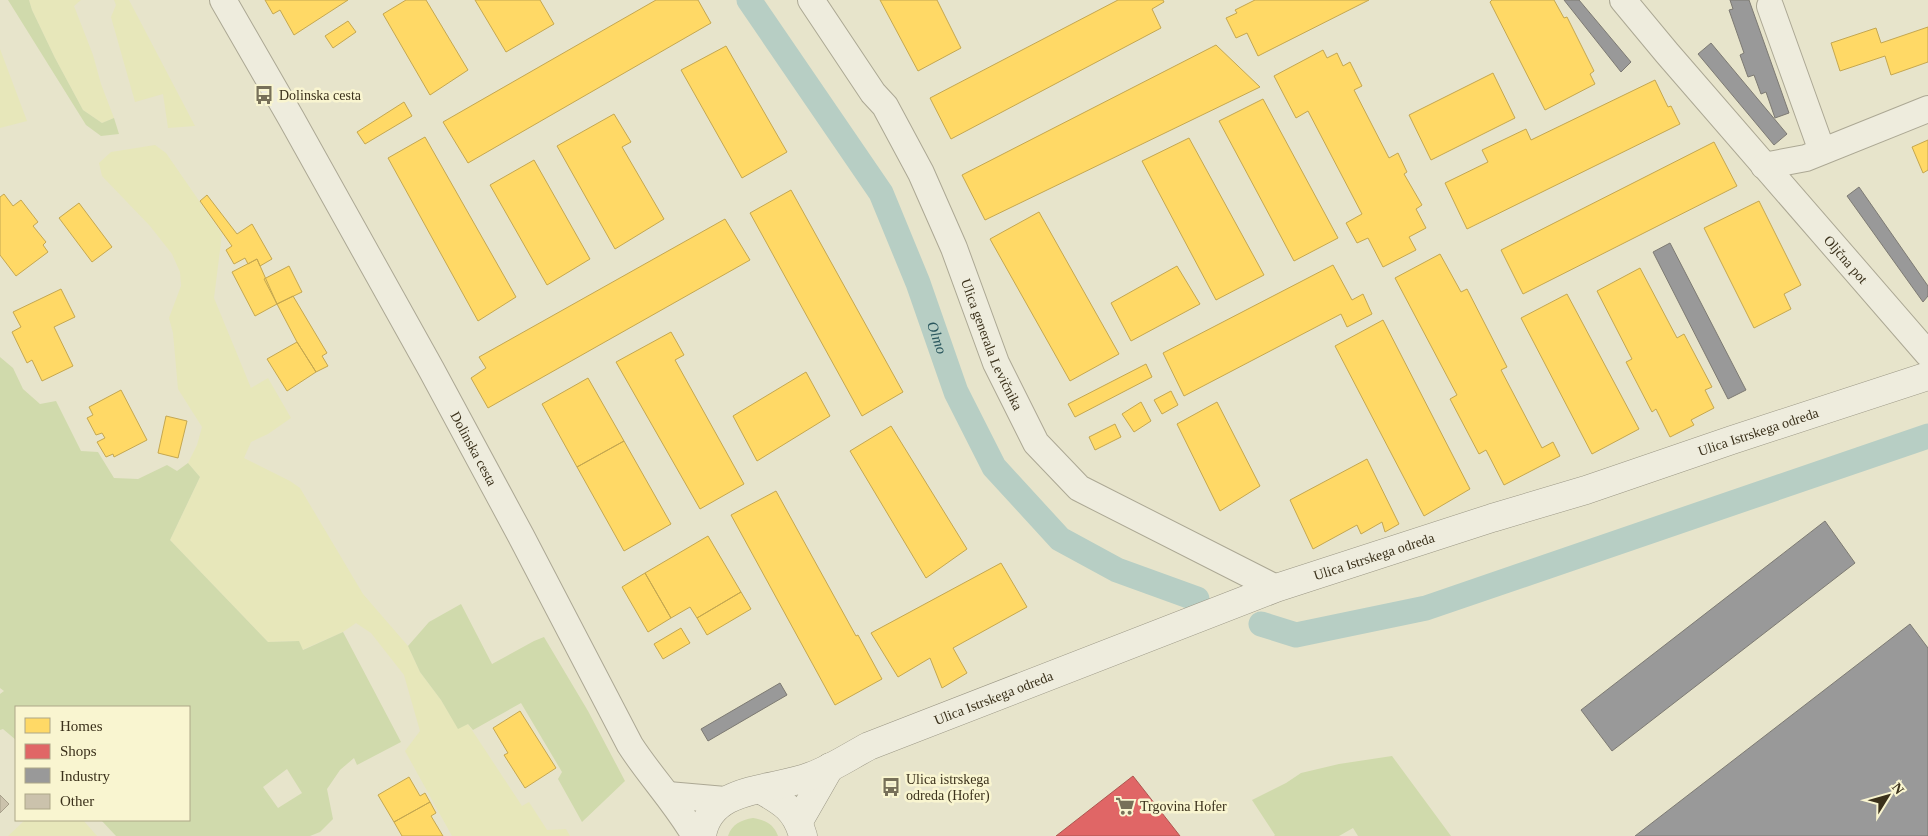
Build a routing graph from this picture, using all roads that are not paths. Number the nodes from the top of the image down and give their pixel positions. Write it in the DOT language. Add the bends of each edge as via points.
graph roads {
  1 [pos="223,0"];
  2 [pos="811,0"];
  3 [pos="1623,0"];
  4 [pos="1770,6"];
  5 [pos="1928,109"];
  6 [pos="1822,151"];
  7 [pos="1764,166"];
  8 [pos="1928,354"];
  9 [pos="1928,376"];
  10 [pos="1276,588"];
  11 [pos="830,767"];
  12 [pos="761,790"];
  13 [pos="668,795"];
  14 [pos="725,800"];
  15 [pos="801,829"];
  16 [pos="695,836"];
  17 [pos="702,836"];
  1 -- 13 [label="street, Dolinska cesta" via="449,402 630,745"];
  2 -- 10 [label="street, Ulica generala Levičnika" via="885,106 921,173 954,248 996,363 1036,443 1079,488"];
  3 -- 7 [label="street, Oljčna pot"];
  4 -- 6 [label="street"];
  5 -- 6 [label="street"];
  6 -- 7 [label="street" via="1806,158"];
  7 -- 8 [label="street, Oljčna pot"];
  9 -- 10 [label="street, Ulica Istrskega odreda" via="1586,490"];
  10 -- 11 [label="street, Ulica Istrskega odreda" via="869,746"];
  11 -- 12 [label="street" via="811,776"];
  11 -- 15 [label="street"];
  12 -- 14 [label="street"];
  12 -- 15 [label="street" via="790,809"];
  13 -- 14 [label="street"];
  13 -- 16 [label="street, Dolinska cesta"];
  14 -- 17 [label="street" via="712,812"];
}
